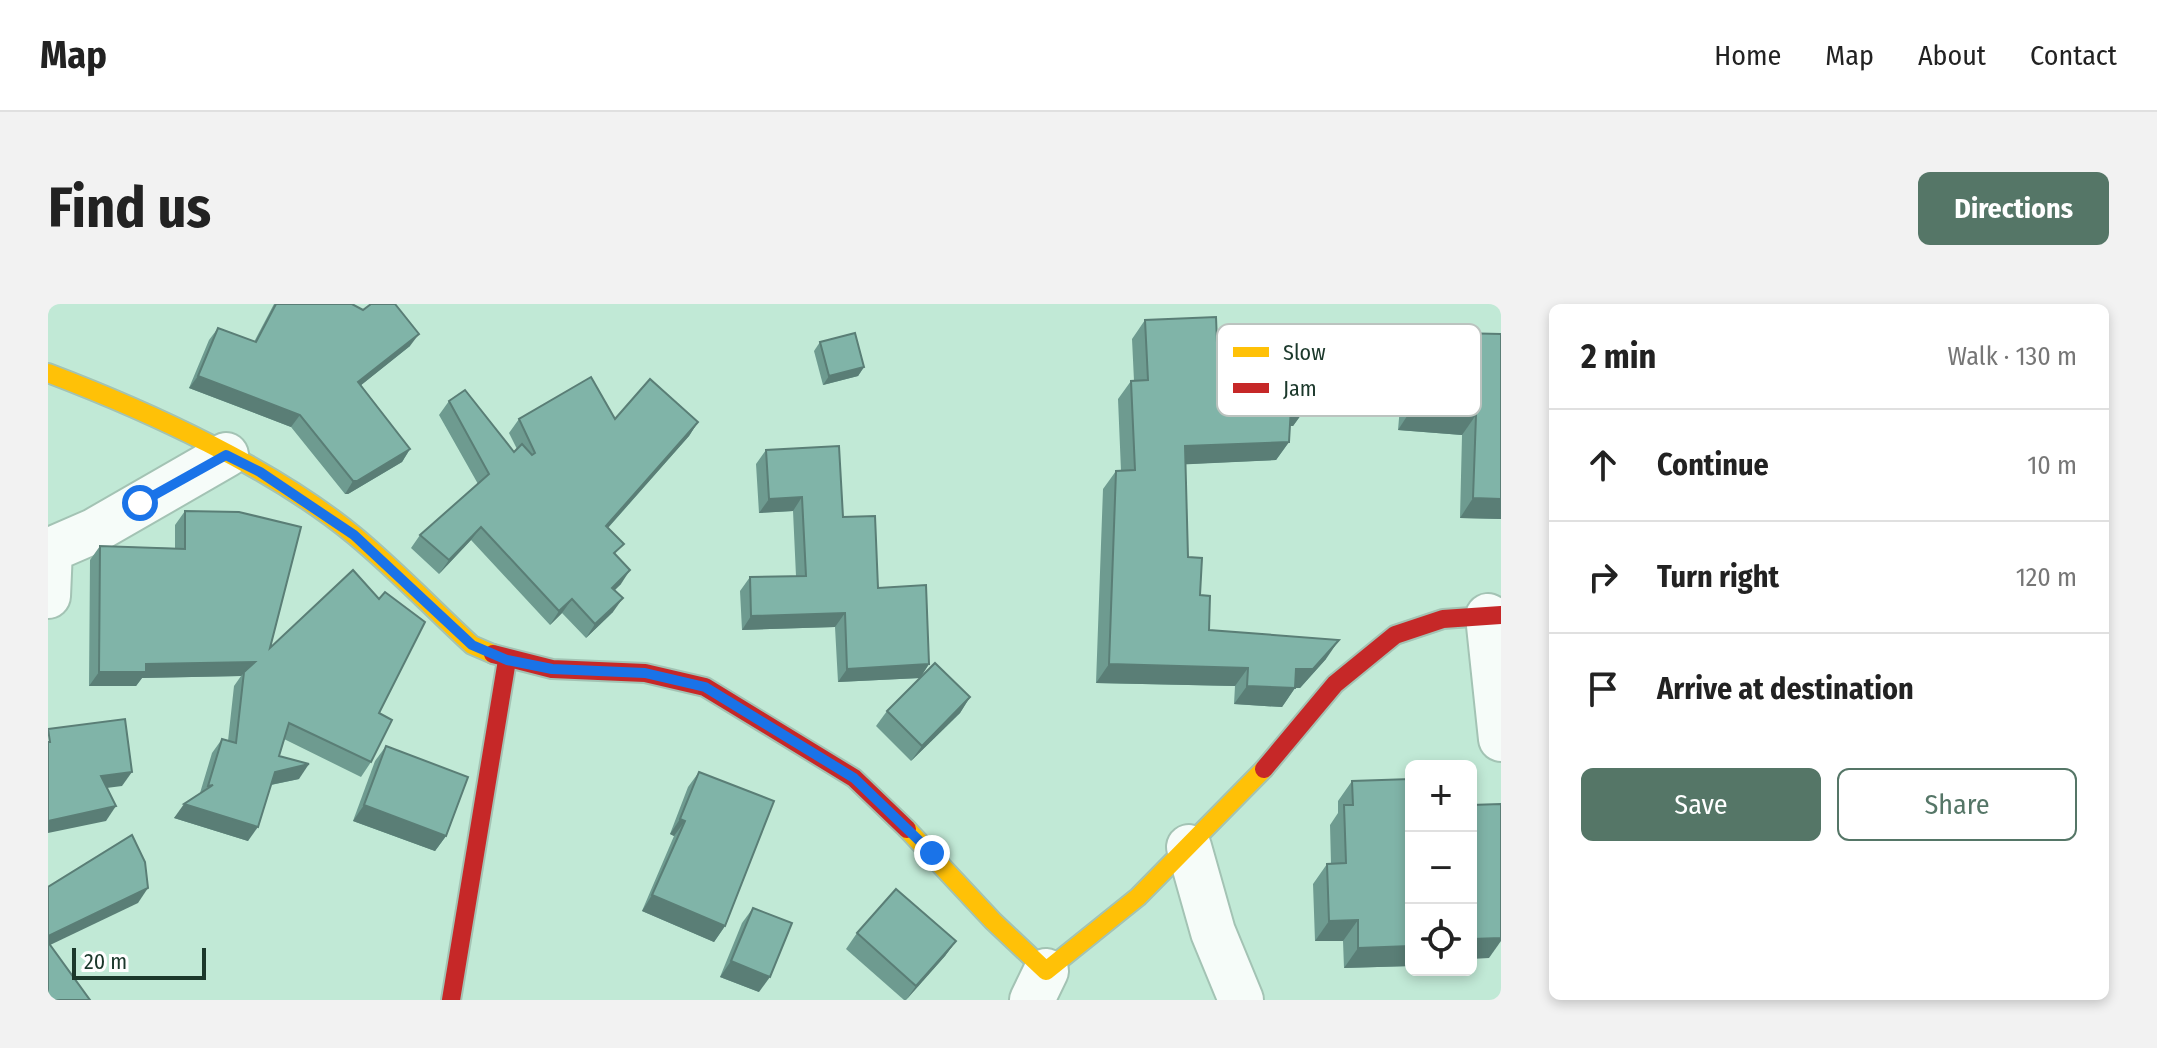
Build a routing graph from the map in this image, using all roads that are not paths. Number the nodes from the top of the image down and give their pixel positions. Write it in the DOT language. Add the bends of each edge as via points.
graph roads {
  1 [pos="48,373"];
  2 [pos="226,455"];
  3 [pos="48,596"];
  4 [pos="1495,615"];
  5 [pos="507,660"];
  6 [pos="1501,739"];
  7 [pos="1189,847"];
  8 [pos="1039,986"];
  9 [pos="451,1000"];
  10 [pos="1241,1000"];
  1 -- 2 [label="street" via="124,402"];
  2 -- 3 [label="street" via="94,531 50,550"];
  2 -- 5 [label="street" via="354,535 472,645"];
  4 -- 6 [label="street"];
  4 -- 7 [label="street" via="1443,619 1395,635 1335,684 1280,752"];
  5 -- 8 [label="street" via="552,669 645,673 705,687 854,778 993,921"];
  5 -- 9 [label="street"];
  7 -- 8 [label="street"];
  7 -- 10 [label="street" via="1213,932"];
}
